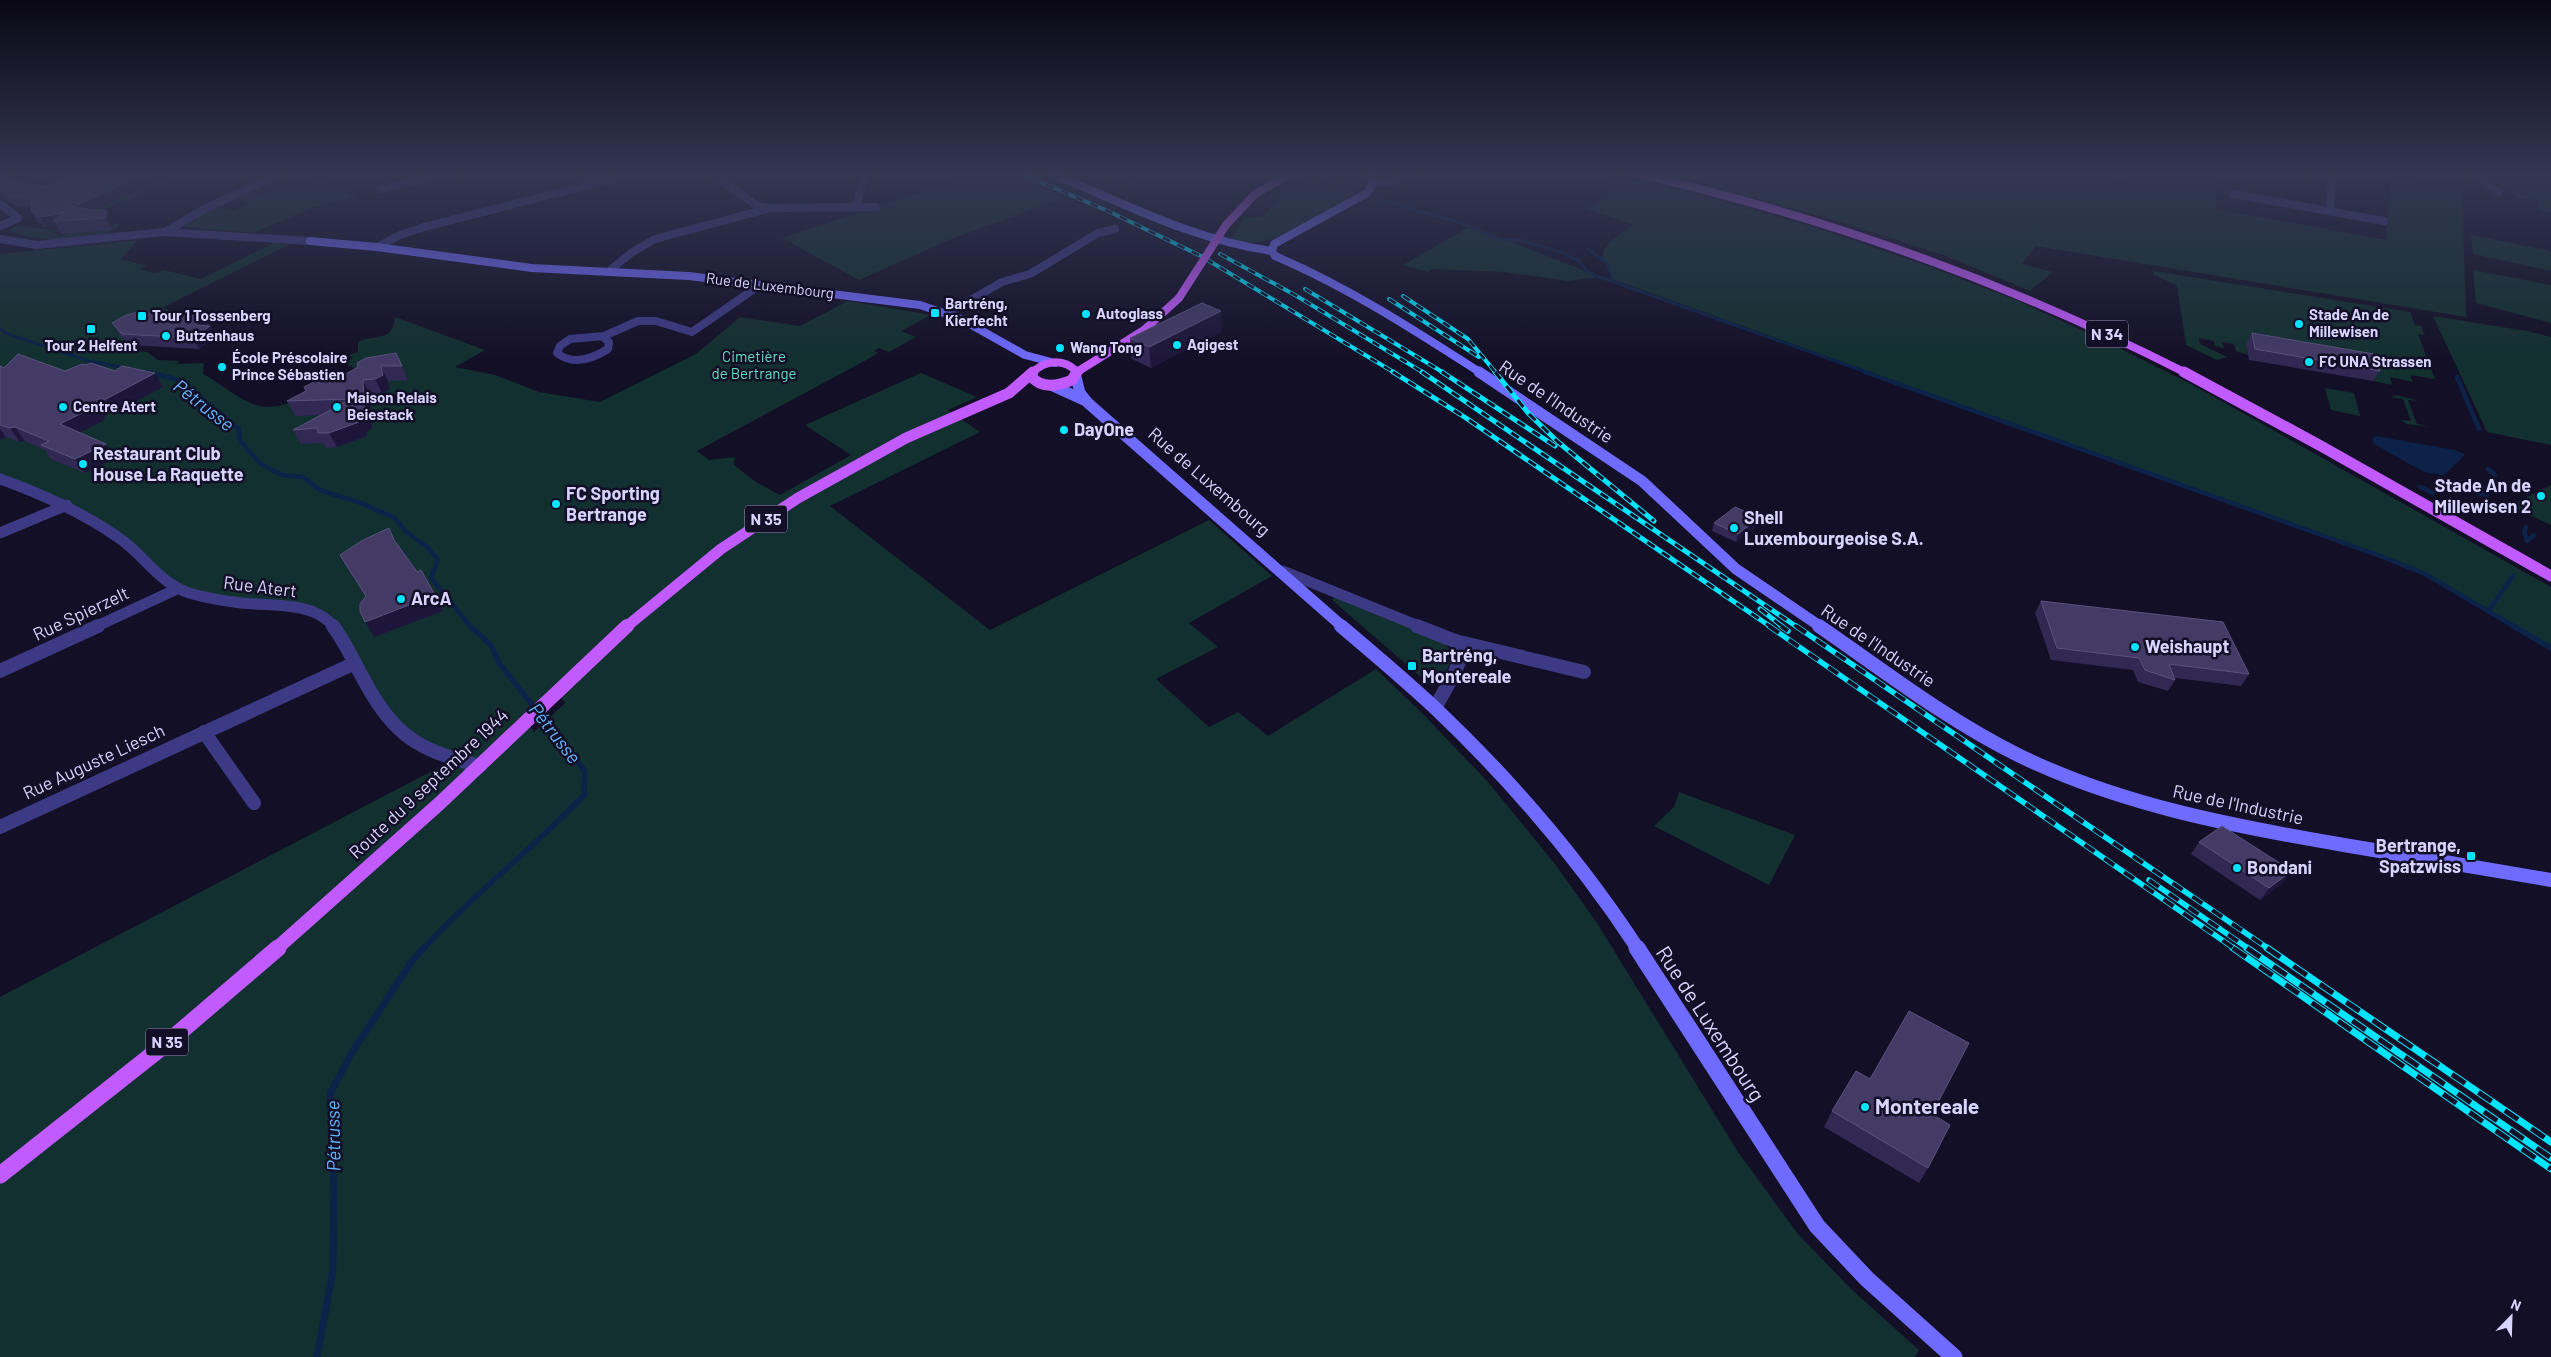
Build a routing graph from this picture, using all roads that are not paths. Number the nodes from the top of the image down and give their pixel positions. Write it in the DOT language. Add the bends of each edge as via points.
graph roads {
  1 [pos="129,235"];
  2 [pos="218,235"];
  3 [pos="401,235"];
  4 [pos="672,235"];
  5 [pos="1095,235"];
  6 [pos="1201,235"];
  7 [pos="1219,235"];
  8 [pos="1290,235"];
  9 [pos="1861,235"];
  10 [pos="0,239"];
  11 [pos="377,247"];
  12 [pos="1272,251"];
  13 [pos="608,272"];
  14 [pos="760,285"];
  15 [pos="948,313"];
  16 [pos="603,337"];
  17 [pos="1108,351"];
  18 [pos="1022,353"];
  19 [pos="1059,363"];
  20 [pos="1032,373"];
  21 [pos="1077,375"];
  22 [pos="1040,384"];
  23 [pos="1053,386"];
  24 [pos="1007,394"];
  25 [pos="1088,403"];
  26 [pos="0,479"];
  27 [pos="67,505"];
  28 [pos="0,533"];
  29 [pos="1282,571"];
  30 [pos="2551,576"];
  31 [pos="177,589"];
  32 [pos="1455,641"];
  33 [pos="355,663"];
  34 [pos="0,671"];
  35 [pos="1584,672"];
  36 [pos="1435,708"];
  37 [pos="204,732"];
  38 [pos="480,766"];
  39 [pos="254,803"];
  40 [pos="0,827"];
  41 [pos="2551,880"];
  42 [pos="0,1175"];
  43 [pos="1954,1357"];
  1 -- 10 [label="street, Rue de Luxembourg" via="37,244"];
  2 -- 11 [label="street, Rue de Luxembourg"];
  3 -- 11 [label="street"];
  4 -- 13 [label="street" via="631,253"];
  5 -- 15 [label="street" via="1030,274 1002,282"];
  6 -- 12 [label="street" via="1230,246"];
  7 -- 17 [label="main road, bridge" via="1179,298 1151,326"];
  8 -- 12 [label="street" via="1274,244"];
  9 -- 30 [label="main road, N 34" via="2048,307 2232,397"];
  11 -- 13 [label="street, Rue de Luxembourg" via="507,266"];
  12 -- 41 [label="street, Rue de l'Industrie" via="1275,256 1315,273 1403,322 1595,448 1642,481 1736,569 1962,724 2018,755 2097,788 2191,816 2243,828"];
  13 -- 14 [label="street, Rue de Luxembourg" via="689,276"];
  14 -- 15 [label="street, Rue de Luxembourg" via="920,305"];
  14 -- 16 [label="street" via="692,332 644,320 624,325"];
  15 -- 18 [label="street, Rue de Luxembourg"];
  16 -- 16 [label="street" via="574,339 561,346 558,353 571,360 593,357 608,349 610,342"];
  17 -- 19 [label="main road, Route du 9 septembre 1944"];
  17 -- 21 [label="main road"];
  18 -- 19 [label="street, Rue de Luxembourg"];
  18 -- 20 [label="street, Rue de Luxembourg"];
  19 -- 20 [label="main road, Route du 9 septembre 1944" via="1038,367"];
  19 -- 21 [label="main road" via="1073,366"];
  20 -- 22 [label="main road"];
  20 -- 24 [label="main road, Route du 9 septembre 1944 / N 35"];
  21 -- 23 [label="main road" via="1067,383"];
  21 -- 25 [label="street, Rue de Luxembourg" via="1080,392"];
  22 -- 23 [label="main road"];
  22 -- 24 [label="main road, Route du 9 septembre 1944 / N 35"];
  23 -- 25 [label="street, Rue de Luxembourg"];
  24 -- 38 [label="main road, Route du 9 septembre 1944 / N 35" via="873,455 791,502 722,549 659,598"];
  25 -- 29 [label="street, Rue de Luxembourg"];
  26 -- 27 [label="street, Rue Atert"];
  27 -- 28 [label="street"];
  27 -- 31 [label="street, Rue Atert" via="135,549 159,578"];
  29 -- 32 [label="street, Rue de Luxembourg"];
  29 -- 36 [label="street, Rue de Luxembourg"];
  31 -- 33 [label="street, Rue Atert" via="225,601 294,607 317,614 331,623"];
  31 -- 34 [label="street, Rue Spierzelt"];
  32 -- 35 [label="street, Rue de Luxembourg"];
  32 -- 36 [label="street" via="1462,651 1455,672"];
  33 -- 37 [label="street, Rue Auguste Liesch"];
  33 -- 38 [label="street, Rue Atert" via="380,709 408,739 454,760"];
  36 -- 43 [label="street, Rue de Luxembourg" via="1496,769 1572,858 1617,918 1817,1226 1867,1279"];
  37 -- 39 [label="street"];
  37 -- 40 [label="street, Rue Auguste Liesch"];
  38 -- 42 [label="main road, Route du 9 septembre 1944 / N 35" via="168,1042"];
}
